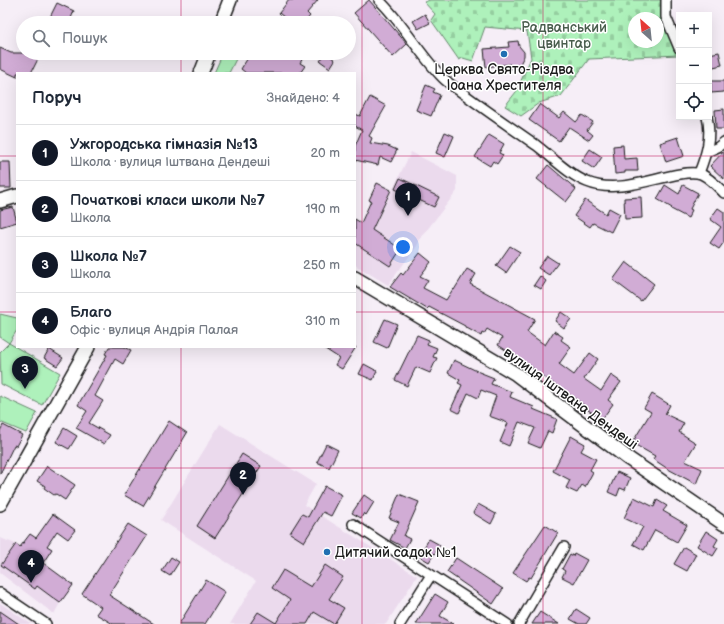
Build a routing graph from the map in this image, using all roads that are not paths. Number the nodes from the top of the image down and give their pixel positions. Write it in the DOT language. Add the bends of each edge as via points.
graph roads {
  1 [pos="230,0"];
  2 [pos="379,0"];
  3 [pos="666,0"];
  4 [pos="224,16"];
  5 [pos="676,41"];
  6 [pos="206,60"];
  7 [pos="201,72"];
  8 [pos="707,120"];
  9 [pos="724,142"];
  10 [pos="707,152"];
  11 [pos="699,173"];
  12 [pos="724,193"];
  13 [pos="16,196"];
  14 [pos="0,201"];
  15 [pos="356,279"];
  16 [pos="87,348"];
  17 [pos="0,504"];
  18 [pos="354,524"];
  19 [pos="724,524"];
  20 [pos="564,547"];
  21 [pos="430,575"];
  22 [pos="0,593"];
  23 [pos="46,624"];
  24 [pos="400,624"];
  25 [pos="507,624"];
  26 [pos="519,624"];
  1 -- 4 [label="street"];
  2 -- 11 [label="street" via="443,78 580,179 596,186 616,187"];
  3 -- 5 [label="street" via="666,17"];
  6 -- 7 [label="street"];
  8 -- 10 [label="street"];
  9 -- 10 [label="street"];
  10 -- 11 [label="street"];
  11 -- 12 [label="street"];
  13 -- 14 [label="street"];
  15 -- 19 [label="street, вулиця Іштвана Дендеші" via="516,374 629,459"];
  16 -- 17 [label="street"];
  18 -- 21 [label="street"];
  20 -- 26 [label="street"];
  21 -- 24 [label="street"];
  21 -- 25 [label="street"];
  22 -- 23 [label="street"];
}
